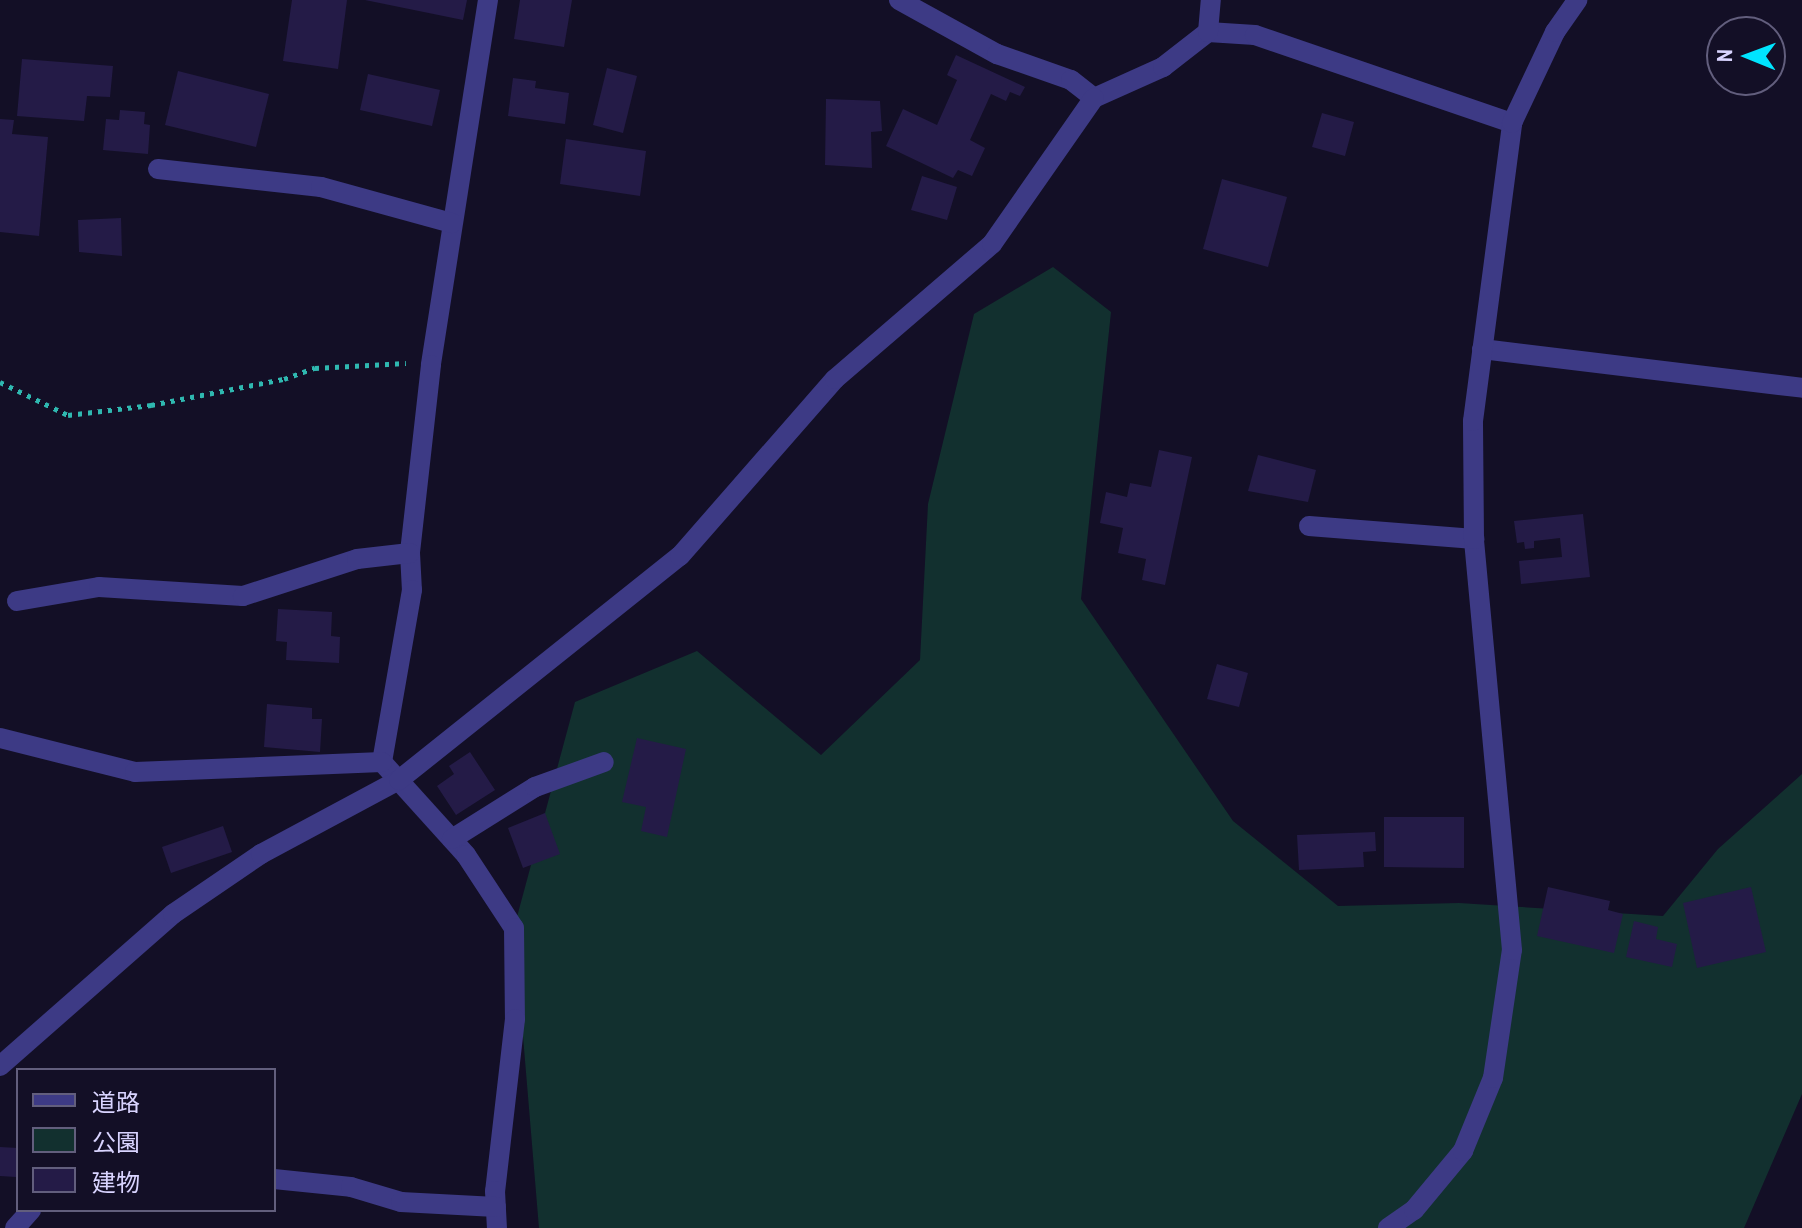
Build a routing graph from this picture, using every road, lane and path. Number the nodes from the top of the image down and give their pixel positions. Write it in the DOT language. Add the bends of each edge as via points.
graph roads {
  1 [pos="488,0"];
  2 [pos="899,0"];
  3 [pos="1211,0"];
  4 [pos="1577,0"];
  5 [pos="1208,32"];
  6 [pos="1094,98"];
  7 [pos="1512,123"];
  8 [pos="158,169"];
  9 [pos="452,223"];
  10 [pos="1482,349"];
  11 [pos="430,370"];
  12 [pos="0,382"];
  13 [pos="1802,388"];
  14 [pos="1309,526"];
  15 [pos="1474,539"];
  16 [pos="410,553"];
  17 [pos="17,601"];
  18 [pos="0,738"];
  19 [pos="382,762"];
  20 [pos="604,762"];
  21 [pos="399,780"];
  22 [pos="452,839"];
  23 [pos="0,1066"];
  24 [pos="276,1179"];
  25 [pos="496,1207"];
  26 [pos="29,1212"];
  27 [pos="15,1228"];
  28 [pos="497,1228"];
  29 [pos="1388,1228"];
  1 -- 9 [label="street"];
  2 -- 6 [label="street" via="997,54 1071,80"];
  3 -- 5 [label="street"];
  4 -- 7 [label="street" via="1555,32"];
  5 -- 6 [label="street" via="1163,67"];
  5 -- 7 [label="street" via="1255,35"];
  6 -- 21 [label="street" via="992,244 835,379 680,556"];
  7 -- 10 [label="street"];
  8 -- 9 [label="street" via="321,187"];
  9 -- 11 [label="street"];
  10 -- 13 [label="street"];
  10 -- 15 [label="street" via="1470,467"];
  11 -- 12 [label="path" via="407,363 315,368 151,405 68,415"];
  11 -- 16 [label="street"];
  14 -- 15 [label="street"];
  15 -- 29 [label="street" via="1512,950 1493,1078 1463,1151 1414,1210"];
  16 -- 17 [label="street" via="357,559 243,596 99,587"];
  16 -- 19 [label="street" via="412,590"];
  18 -- 19 [label="street" via="135,772"];
  19 -- 21 [label="street"];
  20 -- 22 [label="street" via="535,787"];
  21 -- 22 [label="street"];
  21 -- 23 [label="street" via="261,854 173,914"];
  22 -- 25 [label="street" via="514,928 515,1019"];
  24 -- 25 [label="street" via="351,1187 401,1202"];
  25 -- 28 [label="street"];
  26 -- 27 [label="street"];
}
